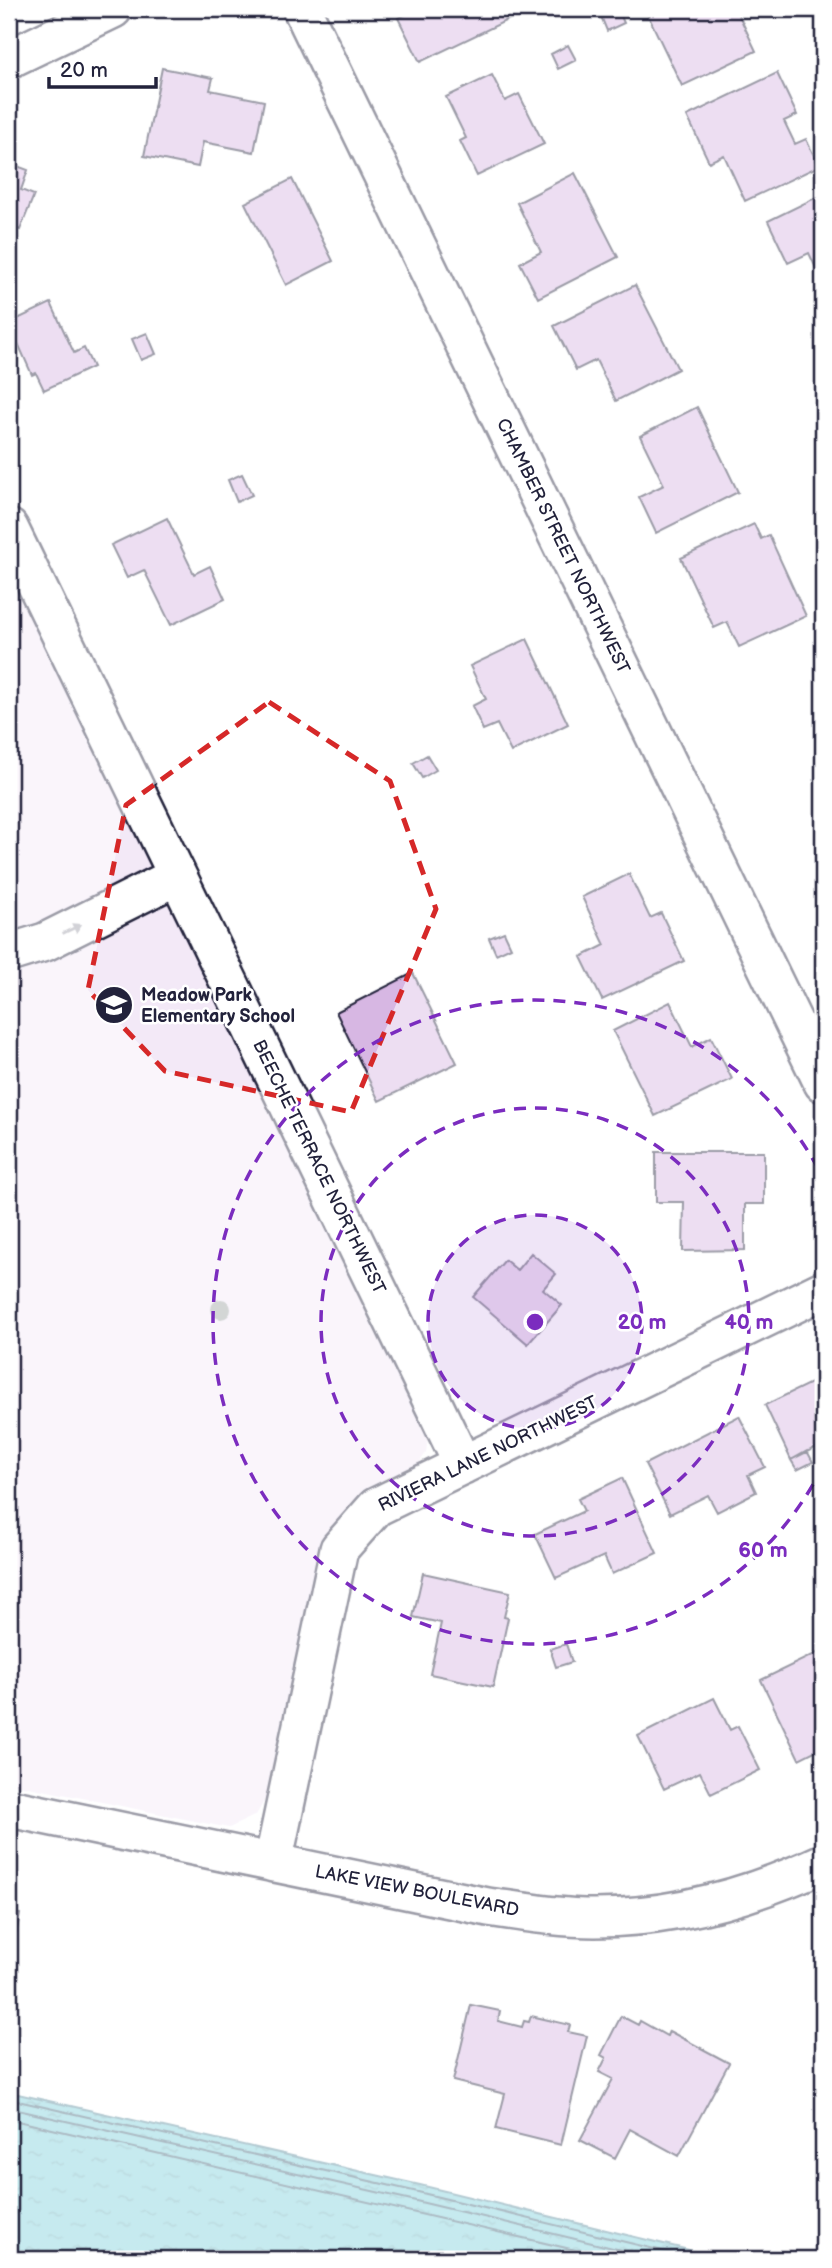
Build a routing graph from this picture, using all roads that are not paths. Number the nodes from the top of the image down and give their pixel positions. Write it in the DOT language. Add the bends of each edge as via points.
graph roads {
  1 [pos="113,9"];
  2 [pos="302,9"];
  3 [pos="9,60"];
  4 [pos="9,528"];
  5 [pos="177,876"];
  6 [pos="9,953"];
  7 [pos="823,1083"];
  8 [pos="823,1290"];
  9 [pos="463,1465"];
  10 [pos="9,1808"];
  11 [pos="273,1863"];
  12 [pos="823,1863"];
  1 -- 3 [label="street"];
  2 -- 7 [label="street, CHAMBER STREET NORTHWEST"];
  4 -- 5 [label="street, BEECHE TERRACE NORTHWEST"];
  6 -- 5 [label="street, one-way" via="44,943"];
  5 -- 9 [label="street, BEECHE TERRACE NORTHWEST"];
  8 -- 9 [label="street, RIVIERA LANE NORTHWEST"];
  9 -- 11 [label="street, RIVIERA LANE NORTHWEST" via="376,1507 339,1549"];
  10 -- 11 [label="street, LAKE VIEW BOULEVARD"];
  11 -- 12 [label="street, LAKE VIEW BOULEVARD" via="488,1907 596,1918 703,1905 755,1891"];
}
